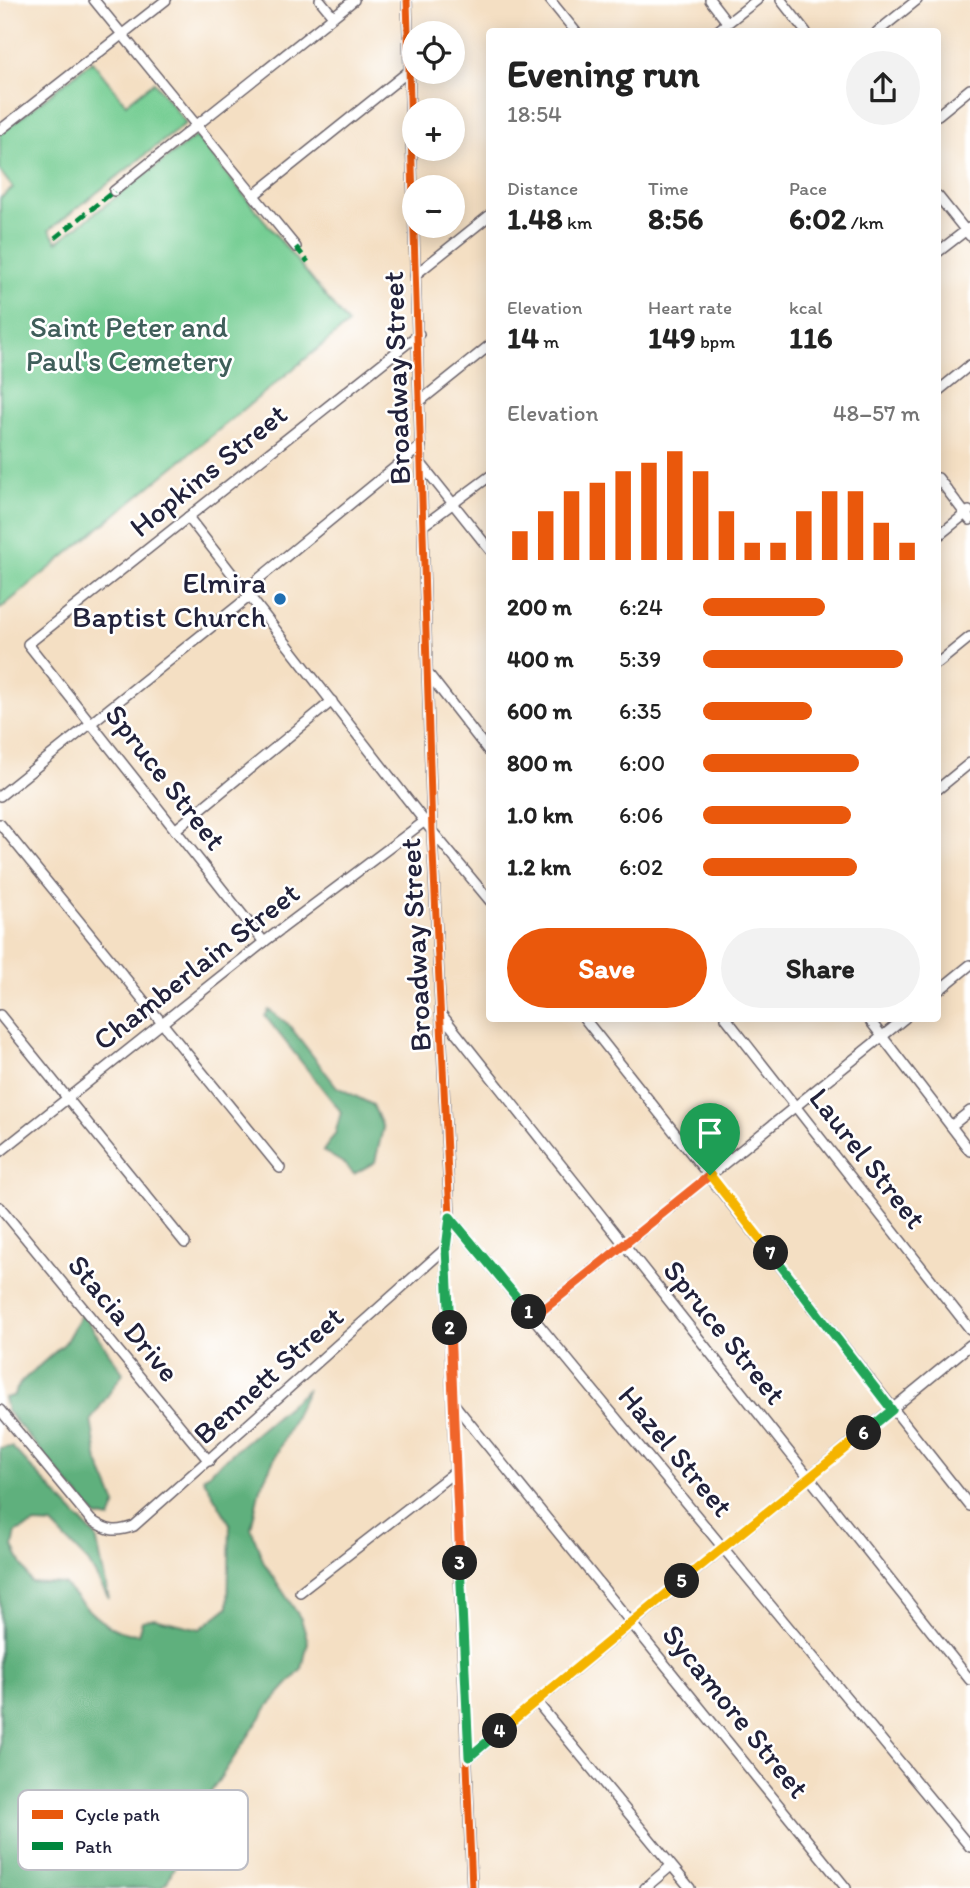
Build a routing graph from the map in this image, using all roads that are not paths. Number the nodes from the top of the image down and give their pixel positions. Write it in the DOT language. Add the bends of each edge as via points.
graph roads {
  1 [pos="94,0"];
  2 [pos="166,0"];
  3 [pos="320,0"];
  4 [pos="354,0"];
  5 [pos="407,0"];
  6 [pos="550,0"];
  7 [pos="710,0"];
  8 [pos="757,0"];
  9 [pos="781,0"];
  10 [pos="916,0"];
  11 [pos="333,16"];
  12 [pos="408,21"];
  13 [pos="727,22"];
  14 [pos="573,28"];
  15 [pos="720,28"];
  16 [pos="803,28"];
  17 [pos="882,28"];
  18 [pos="122,35"];
  19 [pos="402,77"];
  20 [pos="409,84"];
  21 [pos="970,89"];
  22 [pos="941,113"];
  23 [pos="198,124"];
  24 [pos="0,130"];
  25 [pos="114,191"];
  26 [pos="254,195"];
  27 [pos="941,199"];
  28 [pos="486,218"];
  29 [pos="969,231"];
  30 [pos="296,247"];
  31 [pos="941,250"];
  32 [pos="415,275"];
  33 [pos="419,334"];
  34 [pos="486,348"];
  35 [pos="970,365"];
  36 [pos="941,389"];
  37 [pos="419,402"];
  38 [pos="421,446"];
  39 [pos="421,465"];
  40 [pos="486,479"];
  41 [pos="941,482"];
  42 [pos="453,505"];
  43 [pos="968,515"];
  44 [pos="188,517"];
  45 [pos="424,525"];
  46 [pos="941,534"];
  47 [pos="486,545"];
  48 [pos="247,593"];
  49 [pos="970,638"];
  50 [pos="28,644"];
  51 [pos="941,661"];
  52 [pos="429,677"];
  53 [pos="332,701"];
  54 [pos="92,723"];
  55 [pos="486,748"];
  56 [pos="970,763"];
  57 [pos="941,787"];
  58 [pos="0,796"];
  59 [pos="425,821"];
  60 [pos="0,824"];
  61 [pos="175,830"];
  62 [pos="432,831"];
  63 [pos="486,894"];
  64 [pos="264,942"];
  65 [pos="970,965"];
  66 [pos="941,989"];
  67 [pos="0,1014"];
  68 [pos="442,1015"];
  69 [pos="162,1021"];
  70 [pos="587,1022"];
  71 [pos="729,1022"];
  72 [pos="871,1022"];
  73 [pos="900,1022"];
  74 [pos="882,1037"];
  75 [pos="68,1098"];
  76 [pos="796,1105"];
  77 [pos="970,1111"];
  78 [pos="951,1126"];
  79 [pos="970,1151"];
  80 [pos="0,1152"];
  81 [pos="280,1167"];
  82 [pos="710,1175"];
  83 [pos="0,1207"];
  84 [pos="450,1217"];
  85 [pos="185,1243"];
  86 [pos="625,1246"];
  87 [pos="446,1248"];
  88 [pos="533,1318"];
  89 [pos="970,1329"];
  90 [pos="970,1345"];
  91 [pos="454,1404"];
  92 [pos="0,1409"];
  93 [pos="892,1410"];
  94 [pos="209,1461"];
  95 [pos="456,1471"];
  96 [pos="810,1477"];
  97 [pos="970,1506"];
  98 [pos="723,1547"];
  99 [pos="300,1591"];
  100 [pos="633,1622"];
  101 [pos="970,1680"];
  102 [pos="536,1701"];
  103 [pos="469,1757"];
  104 [pos="970,1847"];
  105 [pos="671,1866"];
  106 [pos="472,1888"];
  107 [pos="645,1888"];
  108 [pos="690,1888"];
  109 [pos="846,1888"];
  1 -- 18 [label="street"];
  2 -- 18 [label="street"];
  3 -- 11 [label="street"];
  4 -- 11 [label="street"];
  5 -- 12 [label="street, Broadway Street"];
  6 -- 14 [label="street"];
  7 -- 13 [label="street"];
  8 -- 13 [label="street"];
  9 -- 16 [label="street"];
  10 -- 17 [label="street"];
  11 -- 23 [label="street"];
  13 -- 15 [label="street"];
  18 -- 23 [label="street"];
  18 -- 24 [label="street"];
  19 -- 26 [label="street"];
  20 -- 32 [label="street, Broadway Street"];
  21 -- 22 [label="street"];
  23 -- 25 [label="street"];
  23 -- 26 [label="street"];
  26 -- 30 [label="street"];
  27 -- 29 [label="street"];
  28 -- 32 [label="street"];
  29 -- 31 [label="street"];
  32 -- 33 [label="street, Broadway Street"];
  33 -- 37 [label="street, Broadway Street"];
  33 -- 44 [label="street, Hopkins Street"];
  34 -- 37 [label="street"];
  35 -- 36 [label="street"];
  37 -- 38 [label="street, Broadway Street"];
  38 -- 39 [label="street, Broadway Street"];
  38 -- 48 [label="street"];
  39 -- 42 [label="street"];
  39 -- 45 [label="street, Broadway Street"];
  40 -- 42 [label="street"];
  41 -- 43 [label="street"];
  42 -- 45 [label="street"];
  42 -- 47 [label="street"];
  43 -- 46 [label="street"];
  44 -- 48 [label="street"];
  44 -- 50 [label="street, Hopkins Street"];
  45 -- 52 [label="street, Broadway Street"];
  48 -- 53 [label="street"];
  48 -- 54 [label="street"];
  49 -- 51 [label="street"];
  50 -- 54 [label="street, Spruce Street"];
  52 -- 55 [label="street"];
  52 -- 62 [label="street, Broadway Street"];
  53 -- 59 [label="street"];
  53 -- 61 [label="street"];
  54 -- 58 [label="street"];
  54 -- 61 [label="street, Spruce Street"];
  56 -- 57 [label="street"];
  59 -- 62 [label="street"];
  59 -- 64 [label="street, Chamberlain Street"];
  60 -- 69 [label="street"];
  61 -- 64 [label="street, Spruce Street"];
  62 -- 63 [label="street"];
  62 -- 68 [label="street, Broadway Street"];
  64 -- 69 [label="street, Chamberlain Street"];
  65 -- 66 [label="street"];
  67 -- 75 [label="street"];
  68 -- 84 [label="street, Broadway Street"];
  68 -- 86 [label="street, Spruce Street"];
  69 -- 75 [label="street, Chamberlain Street"];
  69 -- 81 [label="street"];
  70 -- 82 [label="street"];
  71 -- 76 [label="street, Laurel Street"];
  72 -- 74 [label="street"];
  73 -- 74 [label="street"];
  74 -- 76 [label="street"];
  74 -- 78 [label="street"];
  75 -- 80 [label="street, Chamberlain Street"];
  75 -- 85 [label="street"];
  76 -- 82 [label="street"];
  76 -- 89 [label="street, Laurel Street"];
  77 -- 78 [label="street"];
  78 -- 79 [label="street"];
  82 -- 86 [label="street"];
  82 -- 93 [label="street"];
  83 -- 94 [label="street, Stacia Drive"];
  84 -- 87 [label="street, Broadway Street"];
  84 -- 88 [label="street, Hazel Street"];
  86 -- 88 [label="street"];
  86 -- 96 [label="street, Spruce Street"];
  87 -- 91 [label="street, Broadway Street"];
  87 -- 94 [label="street, Bennett Street"];
  88 -- 98 [label="street, Hazel Street"];
  90 -- 93 [label="street"];
  91 -- 95 [label="street, Broadway Street"];
  91 -- 100 [label="street, Sycamore Street"];
  92 -- 94 [label="street, Bennett Street" via="91,1520 108,1531 134,1526"];
  93 -- 96 [label="street"];
  93 -- 97 [label="street"];
  95 -- 99 [label="street"];
  95 -- 103 [label="street, Broadway Street"];
  96 -- 98 [label="street"];
  96 -- 101 [label="street, Spruce Street"];
  98 -- 100 [label="street"];
  98 -- 104 [label="street, Hazel Street"];
  100 -- 102 [label="street"];
  100 -- 109 [label="street, Sycamore Street"];
  102 -- 103 [label="street"];
  102 -- 105 [label="street"];
  103 -- 106 [label="street, Broadway Street"];
  105 -- 107 [label="street"];
  105 -- 108 [label="street"];
}
